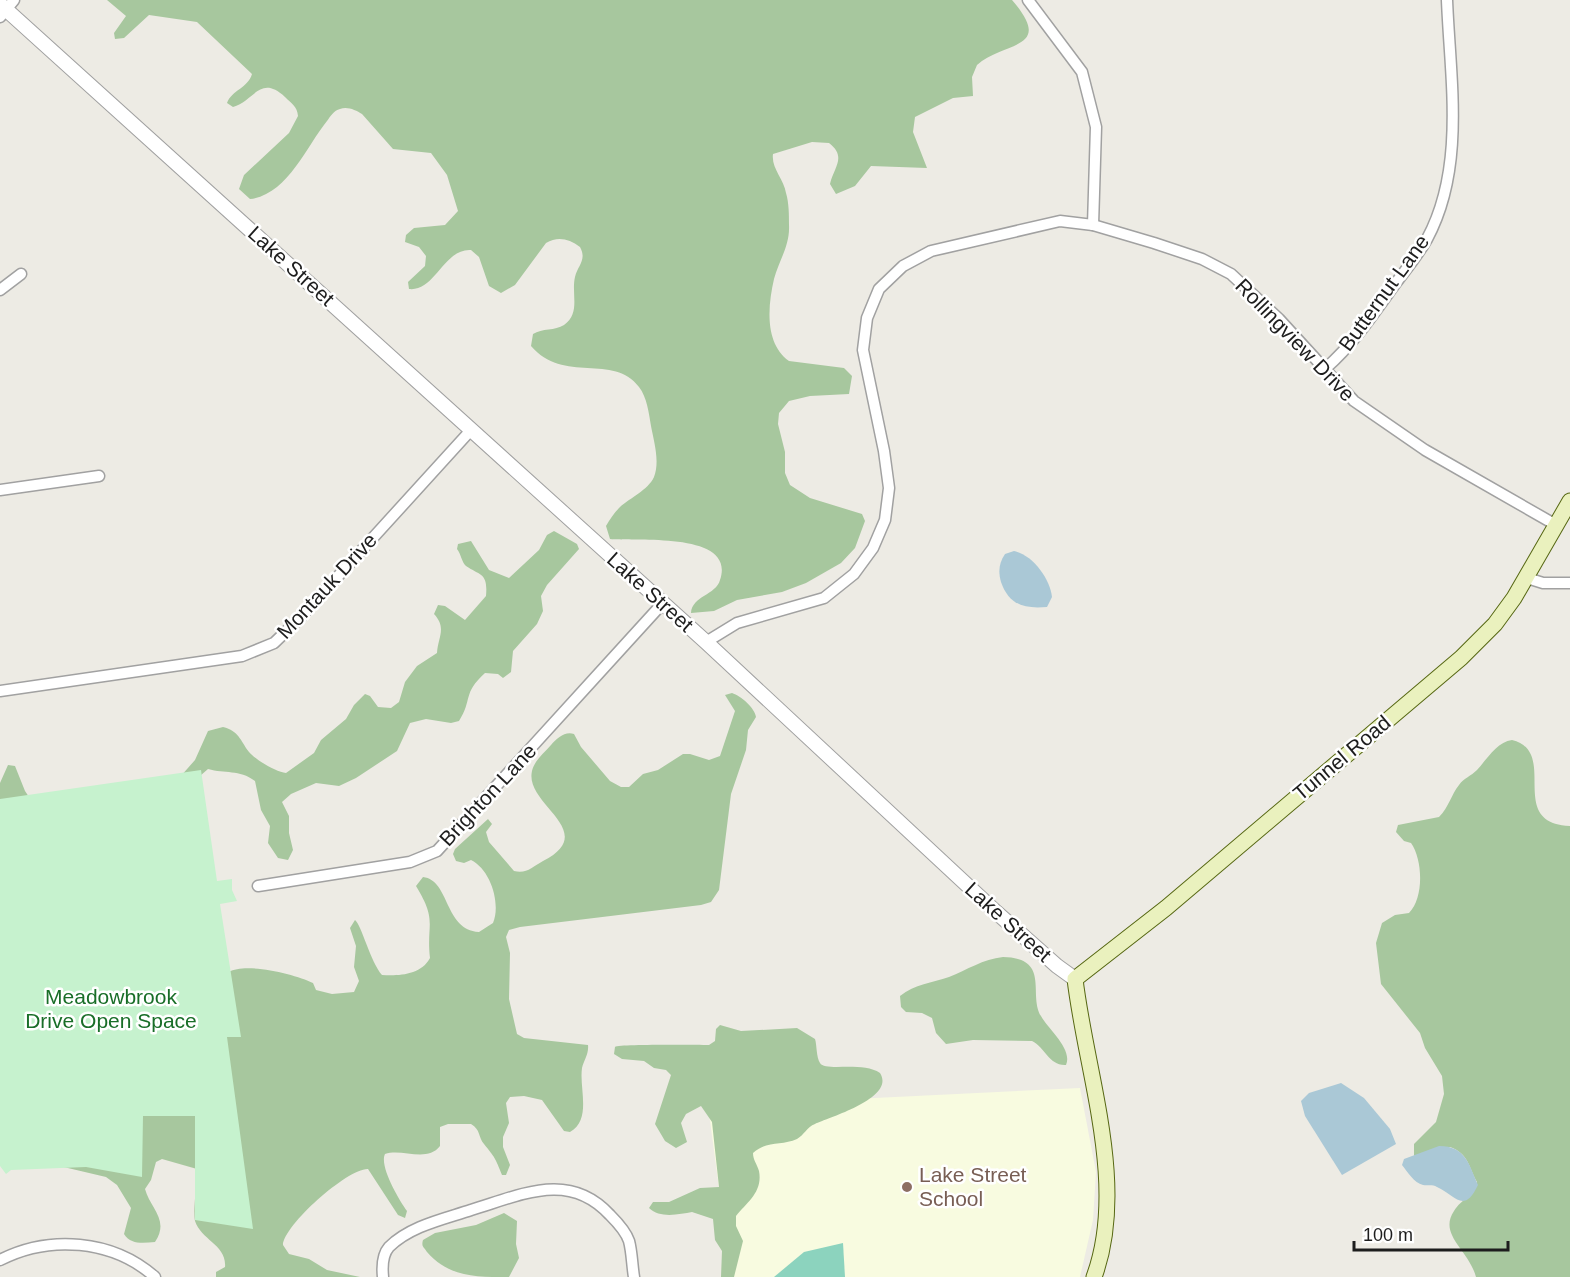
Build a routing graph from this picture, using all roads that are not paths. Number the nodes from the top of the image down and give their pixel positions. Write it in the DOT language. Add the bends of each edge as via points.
graph roads {
  1 [pos="1028,0"];
  2 [pos="1447,0"];
  3 [pos="5,8"];
  4 [pos="1093,225"];
  5 [pos="21,274"];
  6 [pos="0,290"];
  7 [pos="1326,368"];
  8 [pos="471,430"];
  9 [pos="99,476"];
  10 [pos="0,490"];
  11 [pos="1570,501"];
  12 [pos="1556,525"];
  13 [pos="1527,578"];
  14 [pos="1570,584"];
  15 [pos="662,604"];
  16 [pos="706,642"];
  17 [pos="0,691"];
  18 [pos="258,886"];
  19 [pos="1075,979"];
  20 [pos="0,1260"];
  21 [pos="155,1277"];
  22 [pos="383,1277"];
  23 [pos="634,1277"];
  24 [pos="1094,1277"];
  1 -- 4 [label="street" via="1082,72 1096,127"];
  2 -- 7 [label="street, Butternut Lane" via="1453,129 1448,175 1439,208 1420,248 1349,348"];
  3 -- 8 [label="street, Lake Street"];
  4 -- 7 [label="street, Rollingview Drive" via="1202,258 1231,274"];
  4 -- 16 [label="street, Rollingview Drive" via="1060,221 931,251 903,266 879,289 867,318 863,350 889,488 885,520 873,548 854,574 824,598 737,622"];
  5 -- 6 [label="street"];
  7 -- 12 [label="street, Rollingview Drive" via="1354,401 1389,428"];
  8 -- 15 [label="street, Lake Street"];
  8 -- 17 [label="street, Montauk Drive" via="274,643 242,656"];
  9 -- 10 [label="street"];
  11 -- 12 [label="main road, Tunnel Road"];
  12 -- 13 [label="main road, Tunnel Road"];
  13 -- 14 [label="street"];
  13 -- 19 [label="main road, Tunnel Road" via="1495,624 1461,657 1166,908"];
  15 -- 16 [label="street, Lake Street"];
  15 -- 18 [label="street, Brighton Lane" via="436,851 410,862"];
  16 -- 19 [label="street, Lake Street" via="996,912"];
  19 -- 24 [label="main road" via="1106,1171 1106,1233"];
  20 -- 21 [label="street" via="21,1249 81,1243 111,1252"];
  22 -- 23 [label="street" via="381,1264 387,1249 405,1234 516,1196 560,1188 580,1191 601,1204 616,1222 628,1239"];
}
